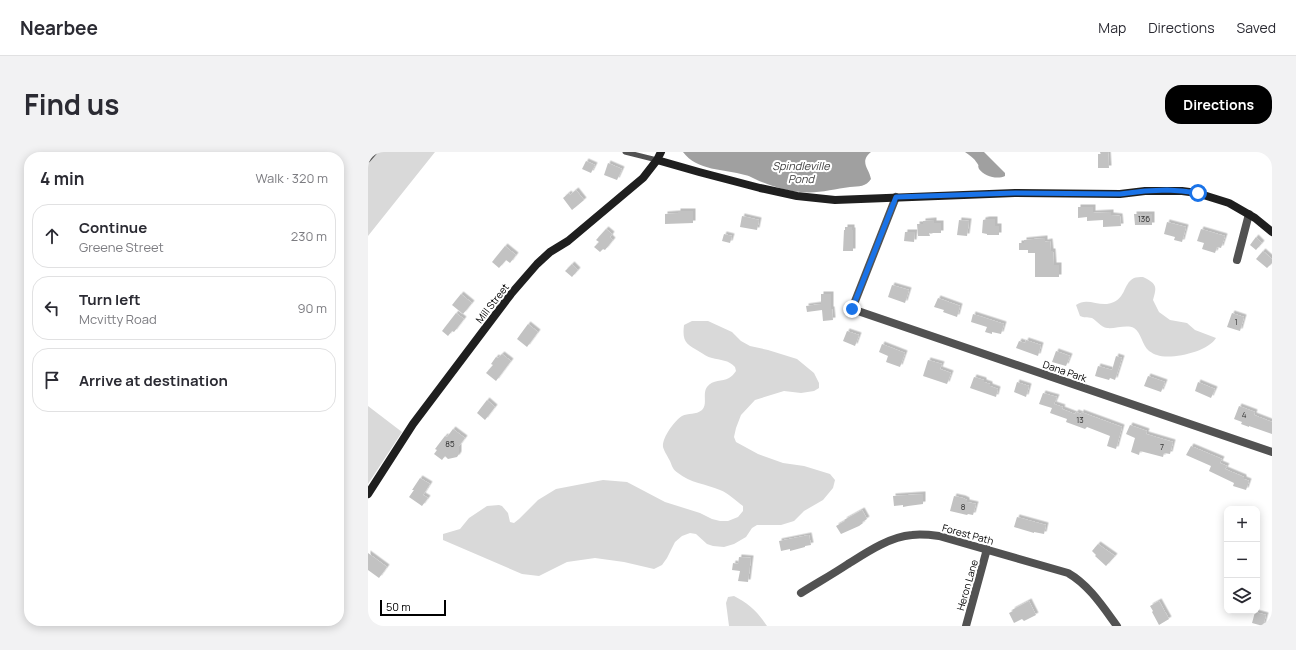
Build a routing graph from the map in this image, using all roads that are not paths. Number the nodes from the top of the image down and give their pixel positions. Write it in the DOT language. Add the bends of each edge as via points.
graph roads {
  1 [pos="375,152"];
  2 [pos="625,152"];
  3 [pos="659,156"];
  4 [pos="368,160"];
  5 [pos="896,197"];
  6 [pos="1249,214"];
  7 [pos="1272,232"];
  8 [pos="1237,260"];
  9 [pos="1272,452"];
  10 [pos="368,494"];
  11 [pos="987,549"];
  12 [pos="801,593"];
  13 [pos="966,626"];
  14 [pos="1117,626"];
  1 -- 4 [label="lane"];
  2 -- 3 [label="lane"];
  3 -- 5 [label="street" via="728,180 797,196 835,200"];
  3 -- 10 [label="street, Mill Street" via="643,178 550,252 511,294 412,424"];
  5 -- 6 [label="street" via="1015,193 1120,194 1167,190 1214,198"];
  5 -- 9 [label="street, Dana Park" via="852,309"];
  6 -- 7 [label="street"];
  6 -- 8 [label="street"];
  11 -- 12 [label="street, Forest Path" via="940,536 912,535 886,543"];
  11 -- 13 [label="street, Heron Lane"];
  11 -- 14 [label="street, Forest Path" via="1059,570 1074,577 1097,598"];
}
